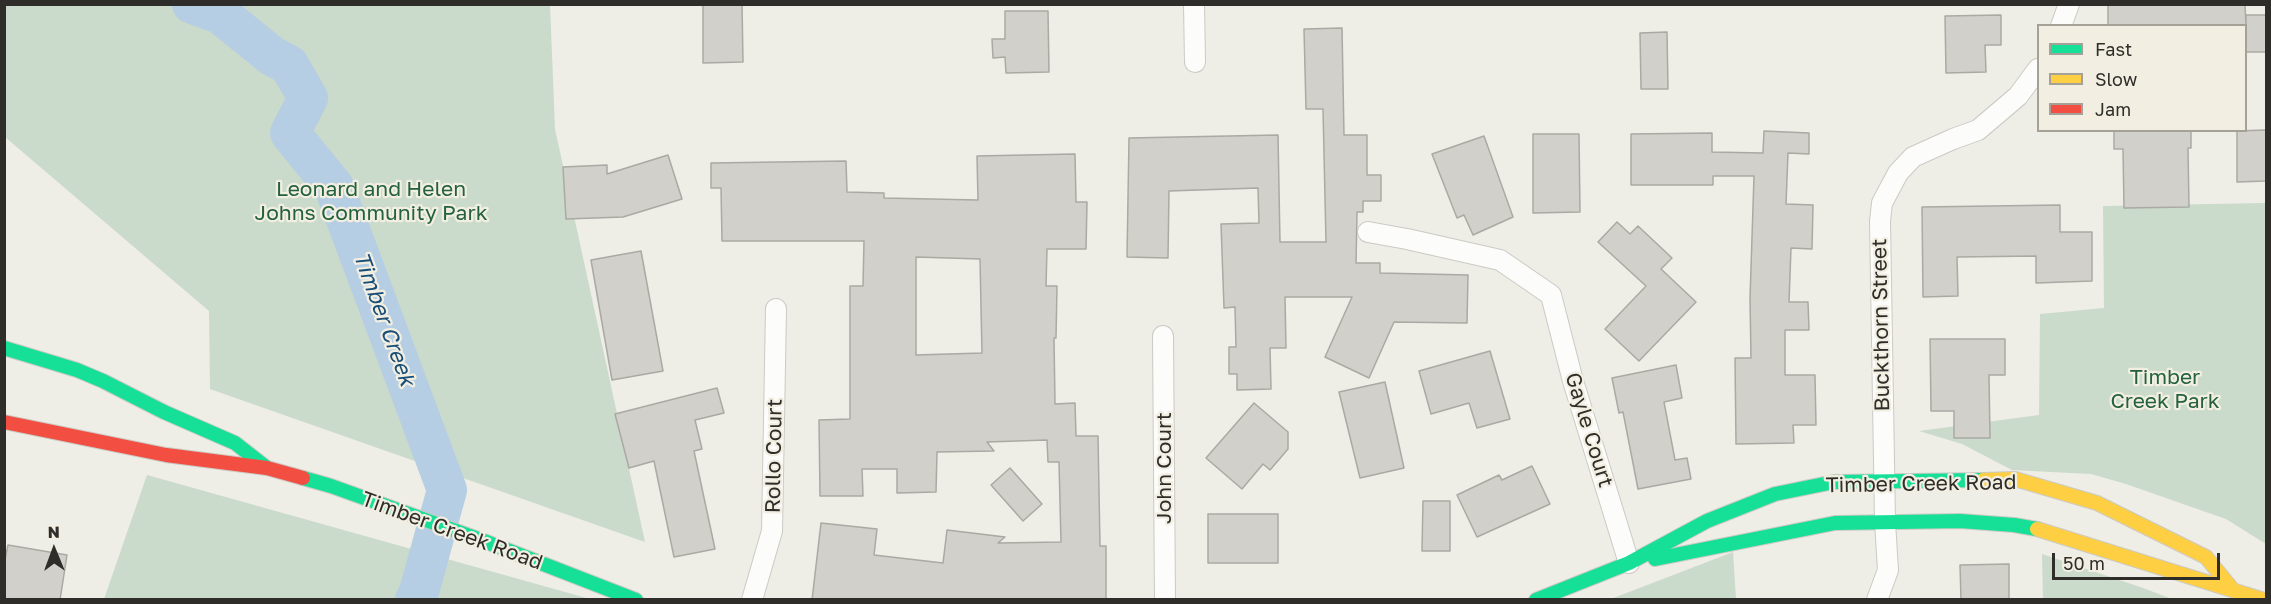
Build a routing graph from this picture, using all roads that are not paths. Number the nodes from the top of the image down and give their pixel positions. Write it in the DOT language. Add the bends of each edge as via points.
graph roads {
  1 [pos="1194,4"];
  2 [pos="2069,4"];
  3 [pos="2062,24"];
  4 [pos="1195,62"];
  5 [pos="2037,70"];
  6 [pos="1368,232"];
  7 [pos="776,309"];
  8 [pos="1163,336"];
  9 [pos="4,348"];
  10 [pos="4,422"];
  11 [pos="267,468"];
  12 [pos="1884,481"];
  13 [pos="1885,522"];
  14 [pos="1629,564"];
  15 [pos="2233,590"];
  16 [pos="636,600"];
  17 [pos="752,600"];
  18 [pos="1165,600"];
  19 [pos="1536,600"];
  20 [pos="1877,600"];
  21 [pos="2264,600"];
  1 -- 4 [label="street"];
  2 -- 3 [label="street"];
  5 -- 12 [label="street, Buckthorn Street" via="2018,96 1978,130 1913,158 1898,173 1882,202"];
  6 -- 14 [label="street, Gayle Court" via="1500,260 1551,295"];
  7 -- 17 [label="street, Rollo Court" via="772,531"];
  8 -- 18 [label="street, John Court"];
  9 -- 11 [label="street, Timber Creek Road" via="103,381 235,443"];
  10 -- 11 [label="street, Timber Creek Road" via="166,455"];
  11 -- 16 [label="street, Timber Creek Road" via="331,486"];
  12 -- 13 [label="street, Buckthorn Street"];
  12 -- 14 [label="street, Timber Creek Road" via="1834,482 1775,494 1707,521"];
  12 -- 15 [label="street, Timber Creek Road" via="2016,479 2097,503 2206,557"];
  13 -- 14 [label="street, Timber Creek Road" via="1815,526"];
  13 -- 15 [label="street, Timber Creek Road" via="1960,521 2046,531"];
  13 -- 20 [label="street, Buckthorn Street" via="1888,570"];
  14 -- 19 [label="street, Timber Creek Road"];
  15 -- 21 [label="street, Timber Creek Road"];
}
